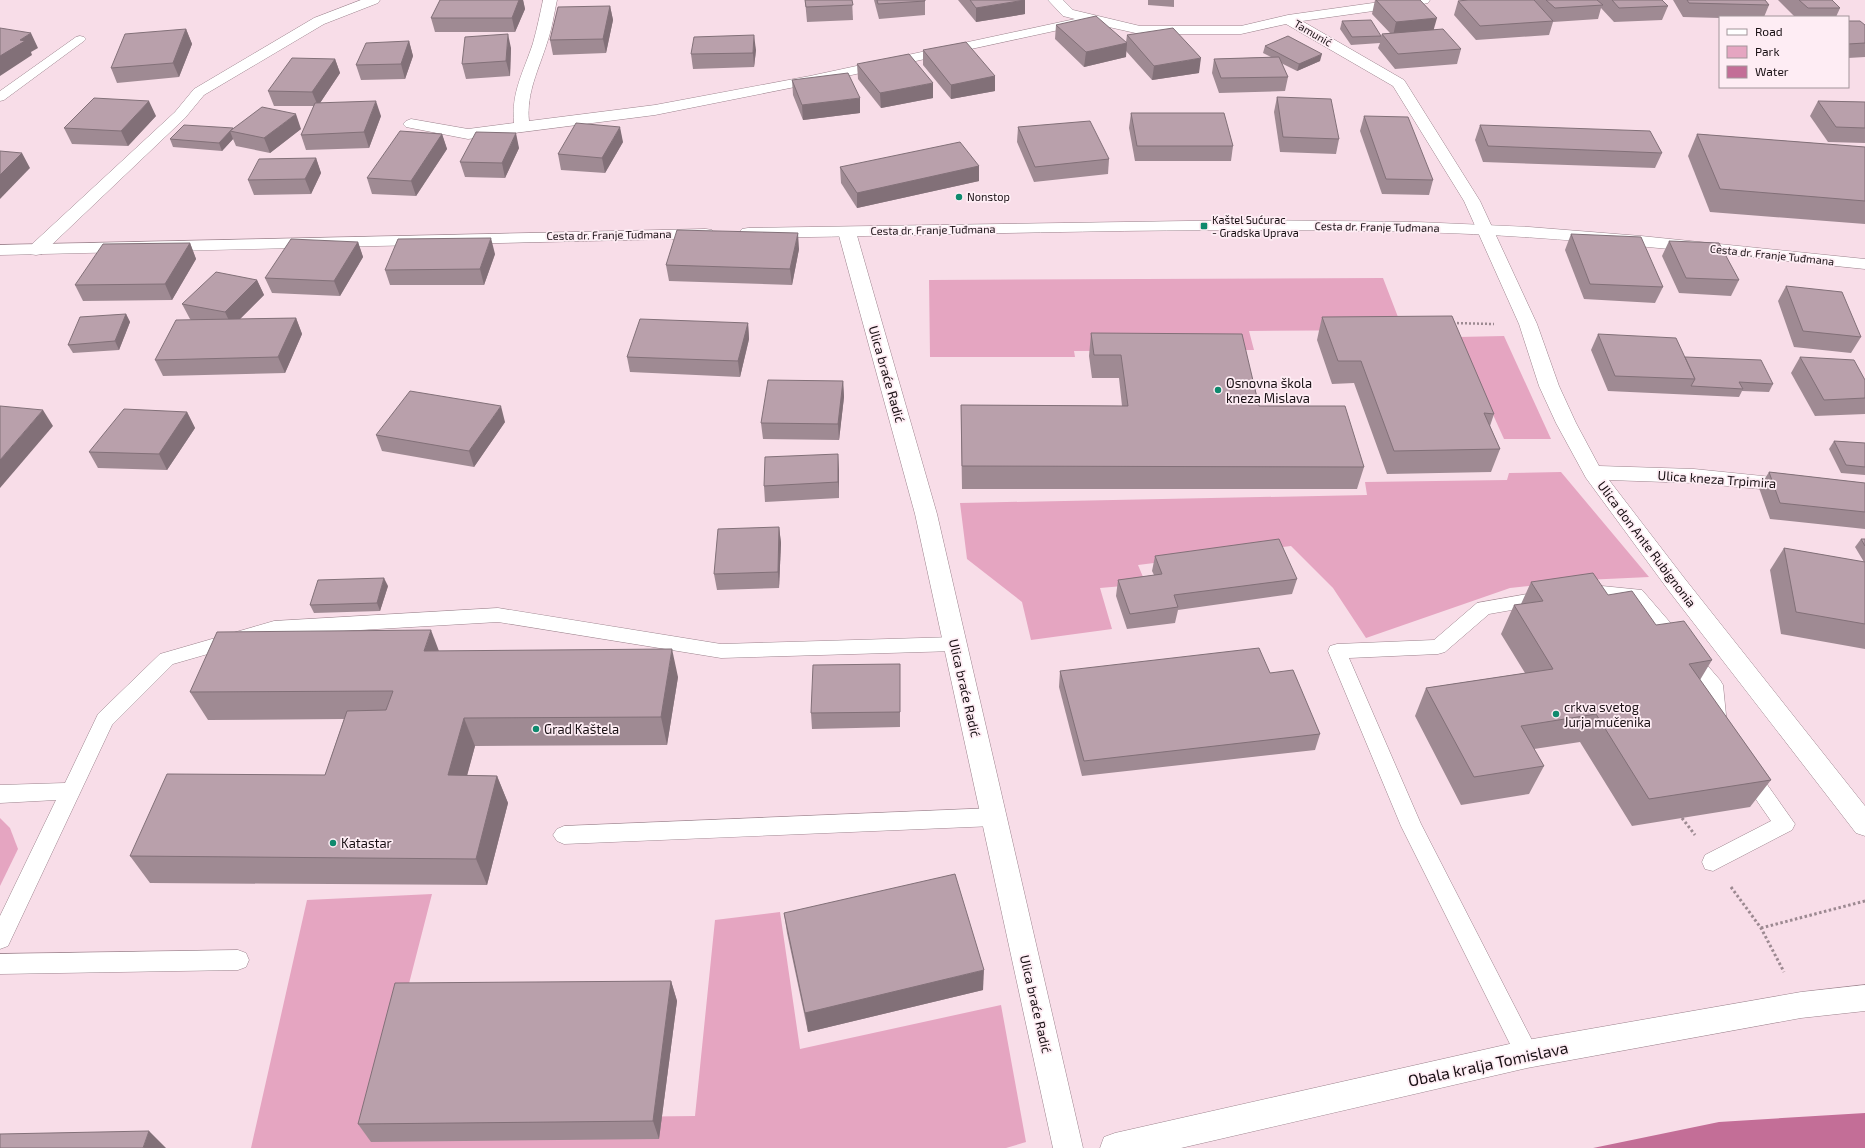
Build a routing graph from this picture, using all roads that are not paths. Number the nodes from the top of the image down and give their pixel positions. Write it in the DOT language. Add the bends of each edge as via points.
graph roads {
  1 [pos="374,0"];
  2 [pos="550,0"];
  3 [pos="1054,0"];
  4 [pos="1423,0"];
  5 [pos="1094,19"];
  6 [pos="1288,19"];
  7 [pos="80,39"];
  8 [pos="0,97"];
  9 [pos="411,124"];
  10 [pos="522,127"];
  11 [pos="1486,230"];
  12 [pos="847,232"];
  13 [pos="0,250"];
  14 [pos="36,250"];
  15 [pos="1865,264"];
  16 [pos="1593,473"];
  17 [pos="1812,487"];
  18 [pos="955,644"];
  19 [pos="71,791"];
  20 [pos="0,794"];
  21 [pos="994,817"];
  22 [pos="1865,825"];
  23 [pos="564,835"];
  24 [pos="1713,862"];
  25 [pos="0,939"];
  26 [pos="238,960"];
  27 [pos="0,964"];
  28 [pos="1865,998"];
  29 [pos="1527,1054"];
  30 [pos="1068,1148"];
  31 [pos="1115,1148"];
  1 -- 14 [label="street" via="319,21 199,92 180,115"];
  2 -- 10 [label="street" via="520,107"];
  3 -- 5 [label="street, Tamunić" via="1068,13"];
  4 -- 6 [label="street"];
  5 -- 6 [label="street, Tamunić" via="1140,30 1241,30"];
  5 -- 10 [label="street" via="810,80 662,108"];
  6 -- 11 [label="street, Tamunić" via="1399,83 1472,201"];
  7 -- 8 [label="lane"];
  9 -- 10 [label="street" via="468,134"];
  11 -- 12 [label="street, Cesta dr. Franje Tuđmana" via="1270,225"];
  11 -- 15 [label="street, Cesta dr. Franje Tuđmana" via="1564,234"];
  11 -- 16 [label="street, Ulica don Ante Rubignonia" via="1528,324 1549,386"];
  12 -- 14 [label="street, Cesta dr. Franje Tuđmana"];
  12 -- 18 [label="street, Ulica braće Radić" via="926,514"];
  13 -- 14 [label="street, Cesta dr. Franje Tuđmana"];
  16 -- 17 [label="street, Ulica kneza Trpimira" via="1735,478"];
  16 -- 22 [label="street, Ulica don Ante Rubignonia" via="1677,585"];
  18 -- 19 [label="lane" via="721,651 498,615 274,628 167,659 106,720"];
  18 -- 21 [label="street, Ulica braće Radić"];
  19 -- 20 [label="lane"];
  19 -- 25 [label="lane"];
  21 -- 23 [label="lane"];
  21 -- 30 [label="street, Ulica braće Radić"];
  24 -- 29 [label="lane" via="1786,824 1718,732 1713,685 1636,595 1583,591 1484,608 1438,647 1337,651 1411,826"];
  26 -- 27 [label="lane"];
  28 -- 29 [label="street, Obala kralja Tomislava" via="1801,1005"];
  29 -- 31 [label="street, Obala kralja Tomislava"];
}
